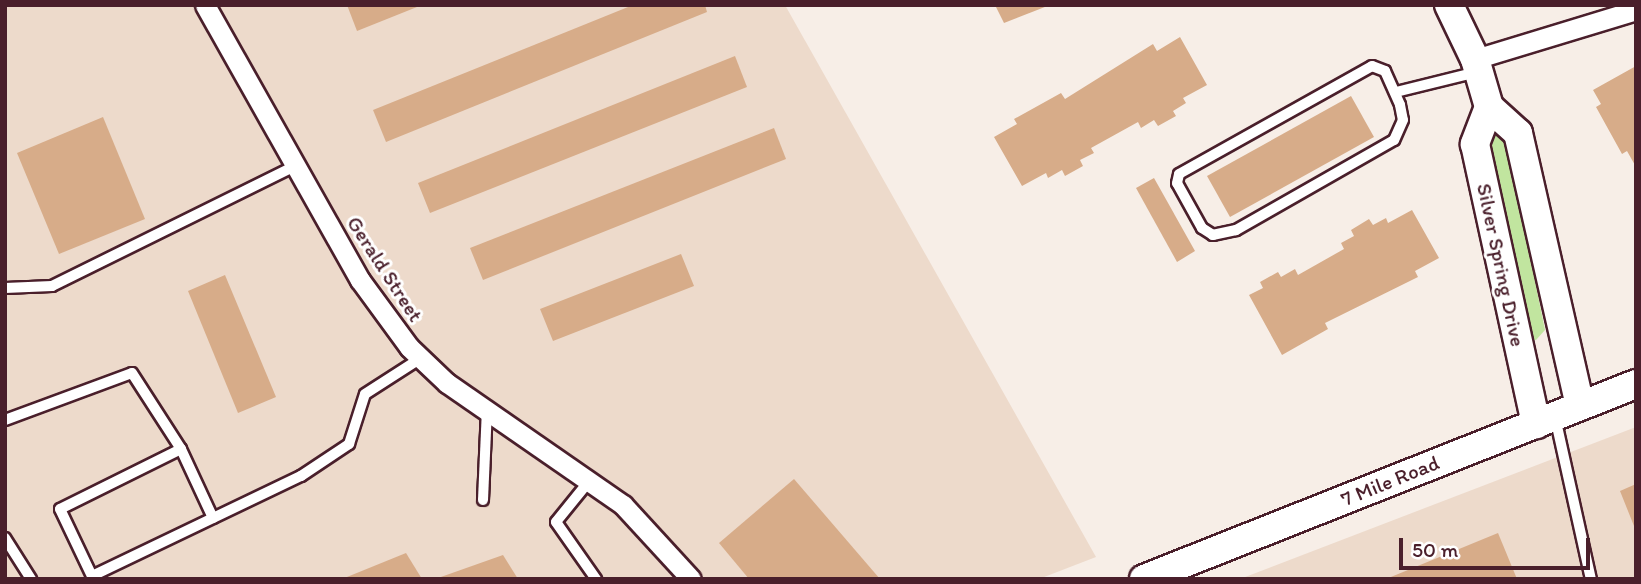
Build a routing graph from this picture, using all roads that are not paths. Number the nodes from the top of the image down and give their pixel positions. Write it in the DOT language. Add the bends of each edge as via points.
graph roads {
  1 [pos="205,5"];
  2 [pos="1449,5"];
  3 [pos="1636,10"];
  4 [pos="1477,65"];
  5 [pos="1396,92"];
  6 [pos="1489,107"];
  7 [pos="295,166"];
  8 [pos="5,288"];
  9 [pos="421,358"];
  10 [pos="1636,384"];
  11 [pos="487,410"];
  12 [pos="1557,415"];
  13 [pos="5,420"];
  14 [pos="181,449"];
  15 [pos="590,480"];
  16 [pos="483,499"];
  17 [pos="213,518"];
  18 [pos="5,538"];
  19 [pos="31,579"];
  20 [pos="597,579"];
  21 [pos="691,579"];
  22 [pos="1144,579"];
  23 [pos="1591,579"];
  1 -- 7 [label="street, Gerald Street"];
  2 -- 4 [label="street"];
  3 -- 4 [label="street"];
  4 -- 5 [label="lane"];
  4 -- 6 [label="street"];
  5 -- 5 [label="lane" via="1385,71 1372,66 1183,171 1177,183 1207,233 1236,230 1394,140 1403,120"];
  6 -- 12 [label="street, Silver Spring Drive" via="1475,144"];
  6 -- 12 [label="street" via="1518,133"];
  7 -- 8 [label="lane" via="52,286"];
  7 -- 9 [label="street, Gerald Street" via="382,315"];
  9 -- 11 [label="street, Gerald Street"];
  9 -- 17 [label="lane" via="365,394 349,444 301,476"];
  10 -- 12 [label="street, 7 Mile Road"];
  11 -- 15 [label="street, Gerald Street"];
  11 -- 16 [label="lane"];
  12 -- 22 [label="street, 7 Mile Road"];
  12 -- 23 [label="lane"];
  13 -- 14 [label="lane" via="132,373"];
  14 -- 17 [label="lane"];
  14 -- 17 [label="lane" via="60,509 92,576"];
  15 -- 20 [label="lane" via="556,522"];
  15 -- 21 [label="street, Gerald Street" via="645,526"];
  18 -- 19 [label="lane"];
}
